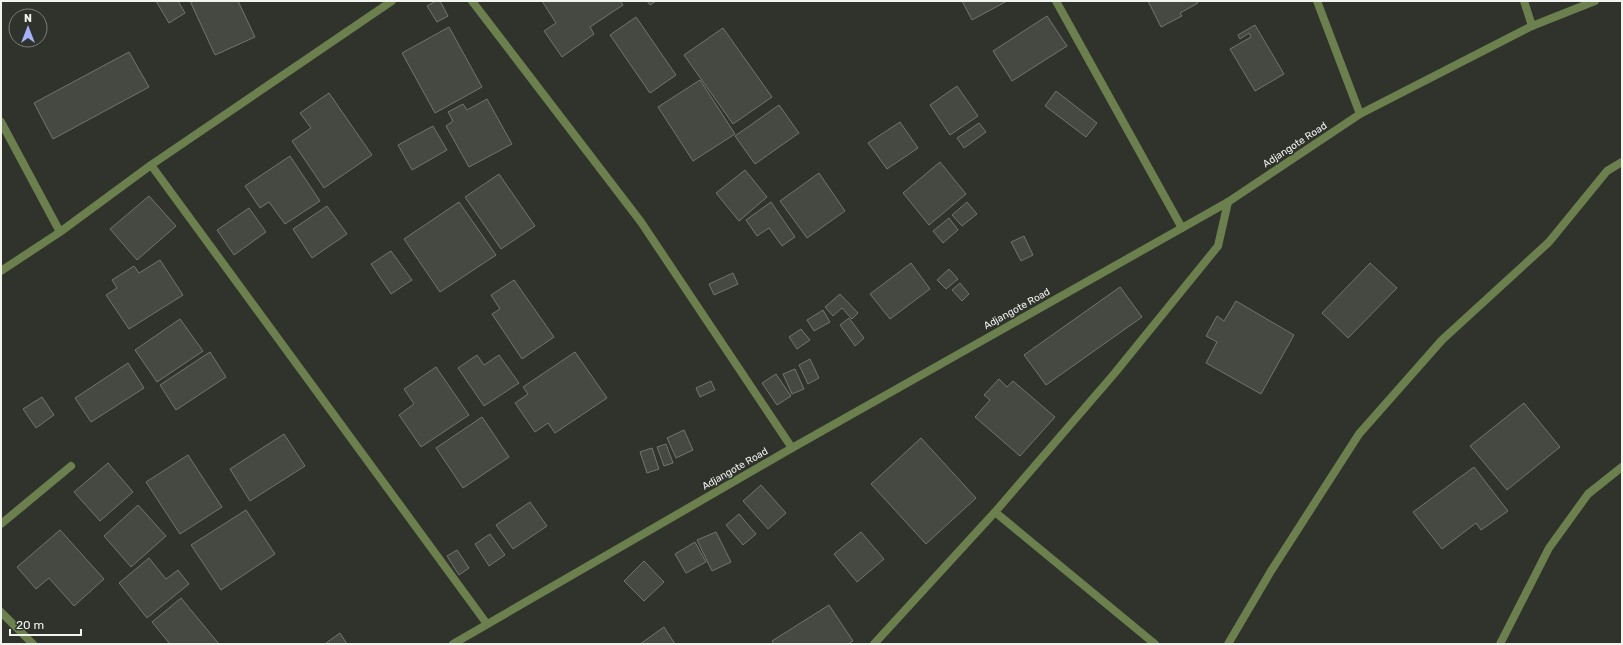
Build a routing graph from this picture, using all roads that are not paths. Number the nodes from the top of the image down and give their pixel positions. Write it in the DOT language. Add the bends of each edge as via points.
graph roads {
  1 [pos="392,1"];
  2 [pos="472,1"];
  3 [pos="1056,1"];
  4 [pos="1317,1"];
  5 [pos="1524,1"];
  6 [pos="1595,1"];
  7 [pos="1532,26"];
  8 [pos="1360,114"];
  9 [pos="1,122"];
  10 [pos="1622,162"];
  11 [pos="151,165"];
  12 [pos="1228,202"];
  13 [pos="1182,228"];
  14 [pos="60,232"];
  15 [pos="1,271"];
  16 [pos="792,448"];
  17 [pos="71,466"];
  18 [pos="1622,467"];
  19 [pos="996,512"];
  20 [pos="1,524"];
  21 [pos="1,612"];
  22 [pos="487,624"];
  23 [pos="33,644"];
  24 [pos="453,644"];
  25 [pos="874,644"];
  26 [pos="1155,644"];
  27 [pos="1228,644"];
  28 [pos="1500,644"];
  1 -- 11 [label="street"];
  2 -- 16 [label="street" via="641,222"];
  3 -- 13 [label="street"];
  4 -- 8 [label="street"];
  5 -- 7 [label="street"];
  6 -- 7 [label="street, Adjangote Road"];
  7 -- 8 [label="street, Adjangote Road"];
  8 -- 12 [label="street, Adjangote Road"];
  9 -- 14 [label="street"];
  10 -- 27 [label="street" via="1607,171 1549,242 1442,340 1360,434 1271,571"];
  11 -- 14 [label="street"];
  11 -- 22 [label="street"];
  12 -- 13 [label="street, Adjangote Road"];
  12 -- 19 [label="street" via="1218,246 1114,374"];
  13 -- 16 [label="street, Adjangote Road"];
  14 -- 15 [label="street"];
  16 -- 22 [label="street, Adjangote Road"];
  17 -- 20 [label="street"];
  18 -- 28 [label="street" via="1588,494 1549,548"];
  19 -- 25 [label="street"];
  19 -- 26 [label="street"];
  21 -- 23 [label="street"];
  22 -- 24 [label="street, Adjangote Road"];
}
